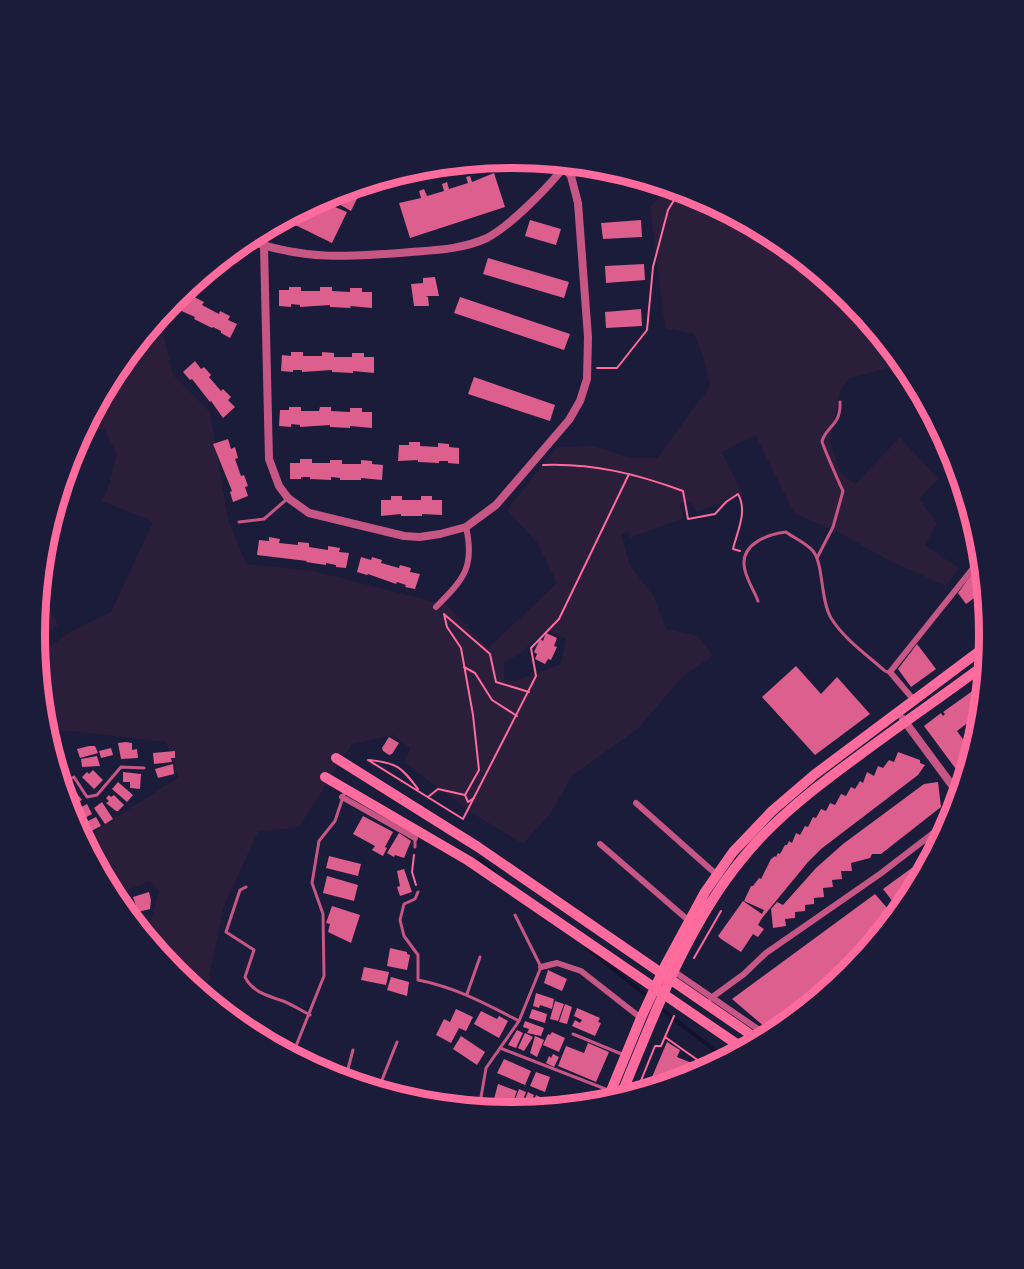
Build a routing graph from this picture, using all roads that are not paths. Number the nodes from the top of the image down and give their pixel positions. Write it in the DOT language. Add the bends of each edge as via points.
graph roads {
  1 [pos="560,170"];
  2 [pos="568,170"];
  3 [pos="257,244"];
  4 [pos="264,247"];
  5 [pos="840,402"];
  6 [pos="288,498"];
  7 [pos="239,522"];
  8 [pos="466,527"];
  9 [pos="817,558"];
  10 [pos="974,567"];
  11 [pos="758,601"];
  12 [pos="436,607"];
  13 [pos="978,652"];
  14 [pos="978,669"];
  15 [pos="890,672"];
  16 [pos="913,699"];
  17 [pos="902,717"];
  18 [pos="336,758"];
  19 [pos="144,768"];
  20 [pos="325,777"];
  21 [pos="68,780"];
  22 [pos="953,787"];
  23 [pos="343,796"];
  24 [pos="636,802"];
  25 [pos="935,831"];
  26 [pos="416,838"];
  27 [pos="600,844"];
  28 [pos="415,846"];
  29 [pos="717,875"];
  30 [pos="246,887"];
  31 [pos="418,892"];
  32 [pos="515,915"];
  33 [pos="688,920"];
  34 [pos="480,957"];
  35 [pos="541,968"];
  36 [pos="669,969"];
  37 [pos="467,995"];
  38 [pos="711,998"];
  39 [pos="310,1015"];
  40 [pos="641,1018"];
  41 [pos="519,1021"];
  42 [pos="759,1030"];
  43 [pos="573,1034"];
  44 [pos="751,1035"];
  45 [pos="397,1042"];
  46 [pos="736,1044"];
  47 [pos="295,1048"];
  48 [pos="500,1048"];
  49 [pos="353,1050"];
  50 [pos="625,1055"];
  51 [pos="347,1071"];
  52 [pos="381,1083"];
  53 [pos="624,1088"];
  54 [pos="611,1091"];
  55 [pos="480,1101"];
  1 -- 4 [label="street" via="507,224 471,245 344,257"];
  2 -- 8 [label="street" via="578,203 588,338 588,369 580,401 569,420 496,505"];
  3 -- 4 [label="street"];
  4 -- 6 [label="street" via="269,459"];
  5 -- 9 [label="lane" via="840,415 822,441 843,491 833,527"];
  6 -- 7 [label="lane" via="264,519"];
  6 -- 8 [label="street" via="320,517 404,536 420,537"];
  8 -- 12 [label="street" via="470,547 466,570"];
  9 -- 11 [label="lane" via="786,532 751,545 744,566"];
  9 -- 15 [label="lane" via="831,618 860,650"];
  10 -- 15 [label="street"];
  13 -- 16 [label="main road"];
  14 -- 17 [label="main road"];
  15 -- 16 [label="street"];
  16 -- 17 [label="main road"];
  17 -- 22 [label="street"];
  17 -- 29 [label="main road" via="814,775 772,811"];
  17 -- 36 [label="main road" via="763,836 742,859"];
  18 -- 44 [label="main road" via="478,846"];
  19 -- 21 [label="lane" via="121,768 97,795 87,797 74,777"];
  20 -- 46 [label="main road" via="469,861"];
  23 -- 26 [label="street"];
  23 -- 39 [label="lane" via="335,822 319,841 312,883 323,914 324,976"];
  24 -- 29 [label="street"];
  25 -- 38 [label="street" via="766,953"];
  26 -- 28 [label="lane"];
  27 -- 33 [label="street"];
  29 -- 33 [label="main road"];
  30 -- 39 [label="lane" via="240,890 226,932 254,950 244,977 262,994"];
  31 -- 37 [label="lane" via="415,899 404,903 400,920 404,936 418,955 418,980"];
  32 -- 35 [label="lane"];
  33 -- 36 [label="main road"];
  34 -- 37 [label="lane"];
  35 -- 40 [label="street" via="557,963 581,971"];
  35 -- 41 [label="lane"];
  36 -- 38 [label="street"];
  36 -- 40 [label="main road"];
  36 -- 53 [label="main road"];
  37 -- 41 [label="lane"];
  38 -- 42 [label="street"];
  39 -- 47 [label="lane"];
  40 -- 50 [label="main road"];
  41 -- 48 [label="lane"];
  43 -- 50 [label="lane"];
  45 -- 52 [label="lane"];
  48 -- 54 [label="lane"];
  48 -- 55 [label="lane" via="486,1068"];
  49 -- 51 [label="lane"];
  50 -- 54 [label="main road"];
}
